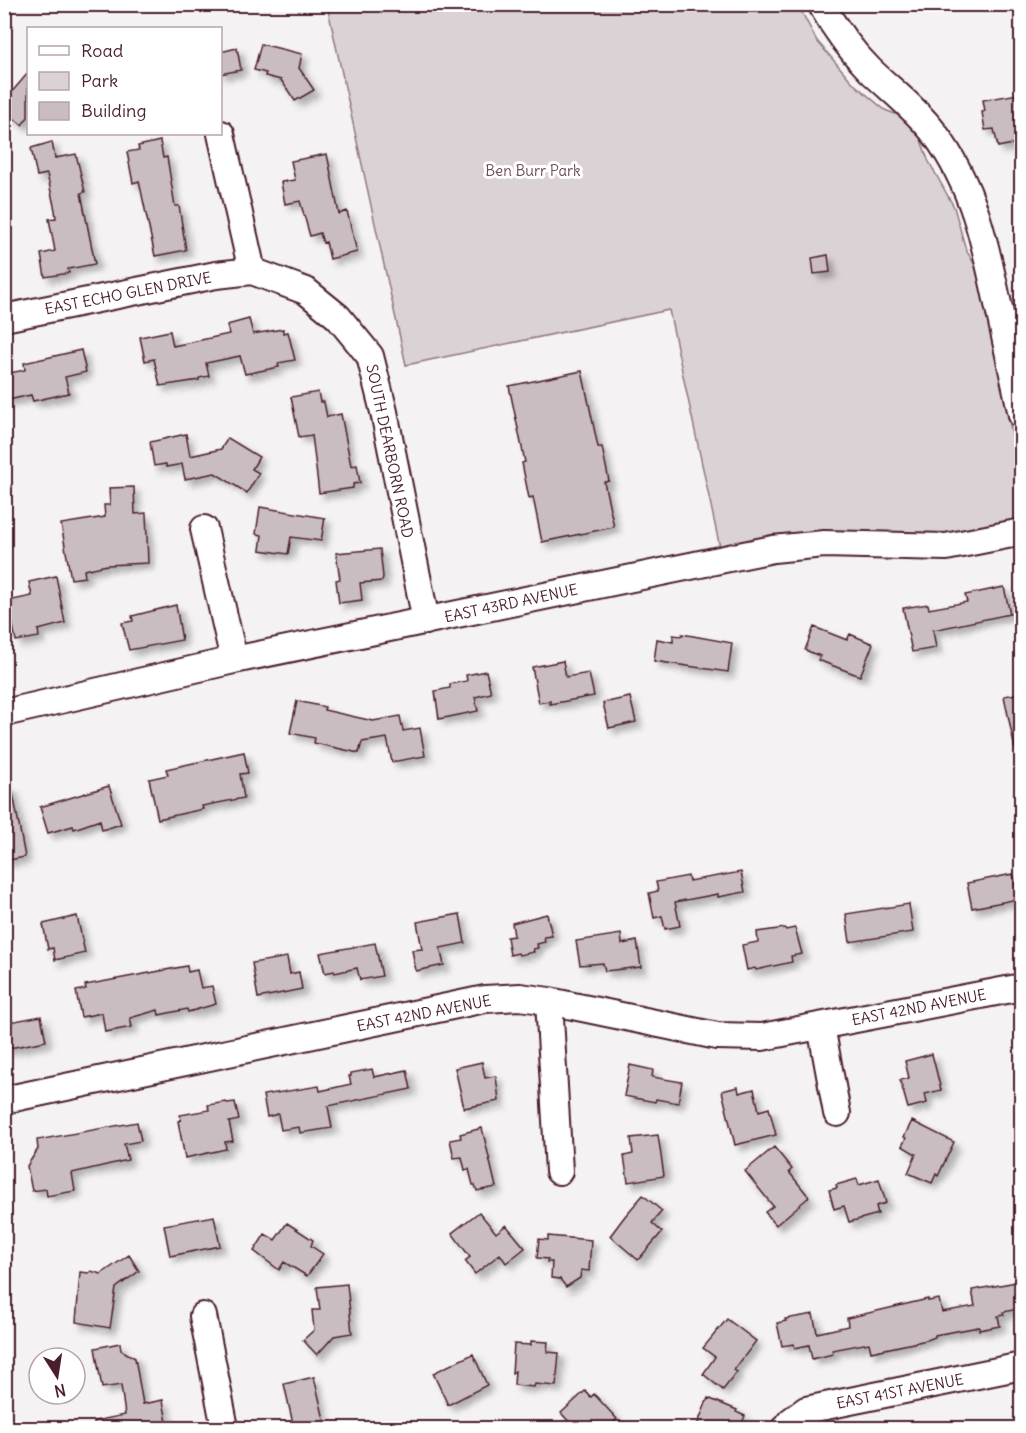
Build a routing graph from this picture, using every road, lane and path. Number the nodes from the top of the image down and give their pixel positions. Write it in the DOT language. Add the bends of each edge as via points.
graph roads {
  1 [pos="821,4"];
  2 [pos="221,135"];
  3 [pos="252,271"];
  4 [pos="4,318"];
  5 [pos="1022,415"];
  6 [pos="204,529"];
  7 [pos="1022,532"];
  8 [pos="426,621"];
  9 [pos="234,660"];
  10 [pos="4,713"];
  11 [pos="1022,987"];
  12 [pos="549,1001"];
  13 [pos="821,1026"];
  14 [pos="4,1100"];
  15 [pos="837,1113"];
  16 [pos="559,1171"];
  17 [pos="203,1316"];
  18 [pos="1022,1366"];
  19 [pos="225,1428"];
  20 [pos="786,1428"];
  1 -- 5 [label="street" via="853,53 920,117 959,172 987,249"];
  2 -- 3 [label="street"];
  3 -- 4 [label="street, EAST ECHO GLEN DRIVE"];
  3 -- 8 [label="street, SOUTH DEARBORN ROAD" via="306,291 338,317 370,356"];
  6 -- 9 [label="street"];
  7 -- 8 [label="street, EAST 43RD AVENUE" via="946,547 824,544 773,549"];
  8 -- 9 [label="street, EAST 43RD AVENUE"];
  9 -- 10 [label="street, EAST 43RD AVENUE"];
  11 -- 13 [label="street, EAST 42ND AVENUE"];
  12 -- 13 [label="street, EAST 42ND AVENUE" via="717,1036 762,1037"];
  12 -- 14 [label="street, EAST 42ND AVENUE" via="520,997 485,999"];
  12 -- 16 [label="street"];
  13 -- 15 [label="street"];
  17 -- 19 [label="street"];
  18 -- 20 [label="street, EAST 41ST AVENUE" via="806,1410"];
}
